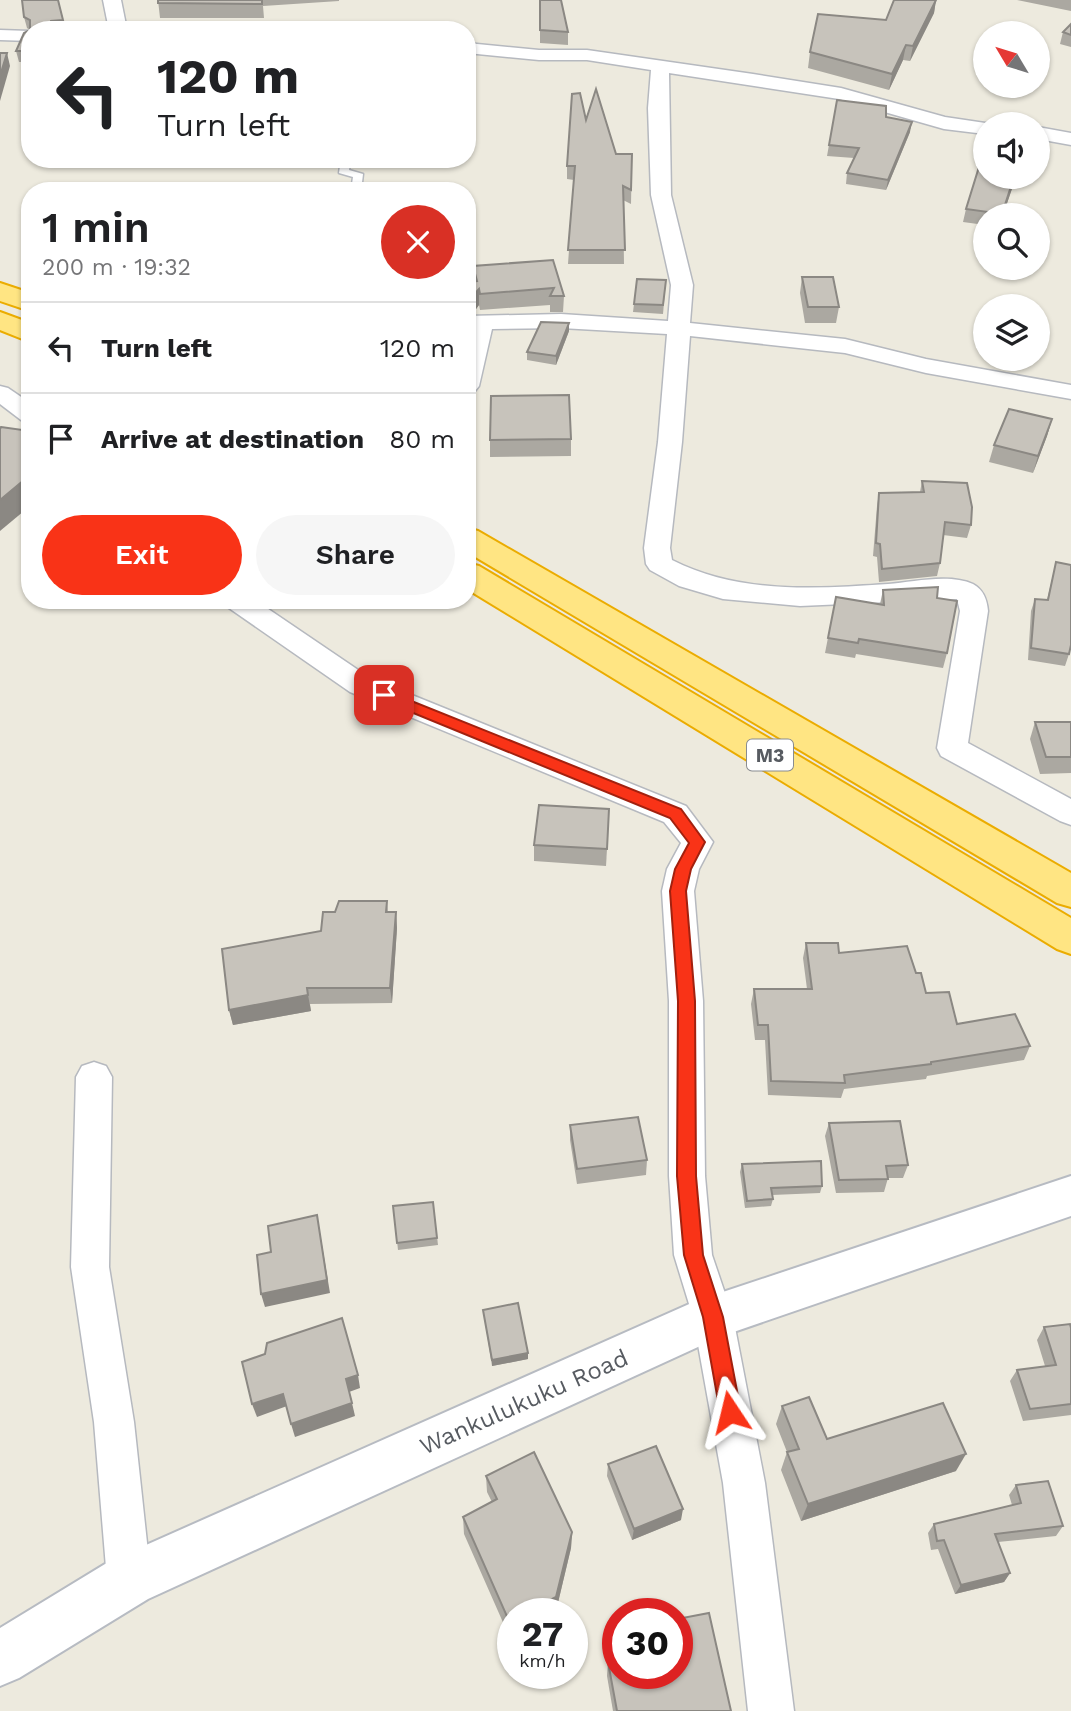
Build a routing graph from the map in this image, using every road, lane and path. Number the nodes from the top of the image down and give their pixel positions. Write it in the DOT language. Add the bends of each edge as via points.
graph roads {
  1 [pos="112,0"];
  2 [pos="116,21"];
  3 [pos="0,34"];
  4 [pos="21,35"];
  5 [pos="476,49"];
  6 [pos="660,67"];
  7 [pos="973,126"];
  8 [pos="1050,135"];
  9 [pos="1071,139"];
  10 [pos="345,168"];
  11 [pos="357,182"];
  12 [pos="0,291"];
  13 [pos="21,299"];
  14 [pos="0,320"];
  15 [pos="476,323"];
  16 [pos="677,328"];
  17 [pos="21,330"];
  18 [pos="1071,392"];
  19 [pos="0,393"];
  20 [pos="21,408"];
  21 [pos="476,543"];
  22 [pos="476,578"];
  23 [pos="249,609"];
  24 [pos="1071,813"];
  25 [pos="1071,891"];
  26 [pos="1071,938"];
  27 [pos="94,1077"];
  28 [pos="1071,1196"];
  29 [pos="713,1317"];
  30 [pos="129,1580"];
  31 [pos="0,1658"];
  32 [pos="771,1711"];
  1 -- 2 [label="street"];
  3 -- 4 [label="street"];
  5 -- 6 [label="street" via="587,55"];
  6 -- 7 [label="street" via="841,94 922,119"];
  6 -- 16 [label="street" via="661,195 682,285"];
  8 -- 9 [label="street"];
  10 -- 11 [label="lane" via="344,173 358,174"];
  12 -- 13 [label="highway"];
  14 -- 17 [label="highway"];
  15 -- 16 [label="street" via="561,321"];
  16 -- 18 [label="street" via="845,346"];
  16 -- 24 [label="street" via="659,564 674,575 707,586 773,597 965,591 973,599 974,611 952,748"];
  19 -- 20 [label="street"];
  21 -- 25 [label="highway, M3"];
  22 -- 26 [label="highway, M3"];
  23 -- 29 [label="street" via="360,685 675,814 697,842 678,891 686,1001 687,1176 694,1255"];
  27 -- 30 [label="street" via="90,1266 114,1422"];
  28 -- 29 [label="main road, Wankulukuku Road"];
  29 -- 30 [label="main road, Wankulukuku Road"];
  29 -- 32 [label="street" via="744,1483"];
  30 -- 31 [label="main road, Wankulukuku Road"];
}
